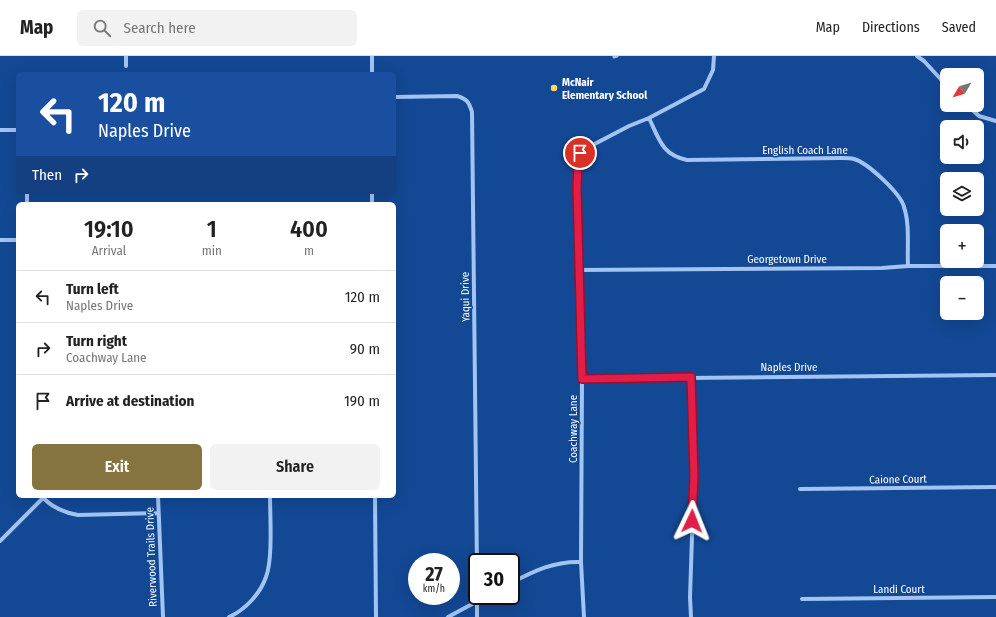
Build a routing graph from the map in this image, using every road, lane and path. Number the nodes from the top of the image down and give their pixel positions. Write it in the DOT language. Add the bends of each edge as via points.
graph roads {
  1 [pos="126,56"];
  2 [pos="372,56"];
  3 [pos="714,56"];
  4 [pos="917,56"];
  5 [pos="126,66"];
  6 [pos="372,72"];
  7 [pos="940,78"];
  8 [pos="396,97"];
  9 [pos="975,112"];
  10 [pos="649,118"];
  11 [pos="996,122"];
  12 [pos="0,130"];
  13 [pos="16,130"];
  14 [pos="0,240"];
  15 [pos="16,240"];
  16 [pos="908,266"];
  17 [pos="996,266"];
  18 [pos="578,270"];
  19 [pos="996,375"];
  20 [pos="691,377"];
  21 [pos="582,379"];
  22 [pos="996,487"];
  23 [pos="800,489"];
  24 [pos="42,498"];
  25 [pos="44,498"];
  26 [pos="158,498"];
  27 [pos="270,498"];
  28 [pos="374,498"];
  29 [pos="158,513"];
  30 [pos="0,541"];
  31 [pos="477,553"];
  32 [pos="581,562"];
  33 [pos="520,578"];
  34 [pos="996,597"];
  35 [pos="802,599"];
  36 [pos="470,605"];
  37 [pos="477,605"];
  38 [pos="163,617"];
  39 [pos="229,617"];
  40 [pos="376,617"];
  41 [pos="448,617"];
  42 [pos="478,617"];
  43 [pos="584,617"];
  44 [pos="691,617"];
  1 -- 5 [label="street"];
  2 -- 6 [label="street"];
  3 -- 10 [label="street, Coachway Lane" via="713,70 704,89"];
  4 -- 7 [label="street"];
  8 -- 31 [label="street, Yaqui Drive" via="457,96 465,98 470,103 472,112"];
  9 -- 11 [label="street"];
  10 -- 16 [label="street, English Coach Lane" via="669,154 687,160 842,158 854,159 865,164 900,198 904,207 907,219"];
  10 -- 18 [label="street, Coachway Lane" via="608,136 580,153 577,189"];
  12 -- 13 [label="street"];
  14 -- 15 [label="street"];
  16 -- 17 [label="street, Georgetown Drive"];
  16 -- 18 [label="street, Georgetown Drive"];
  18 -- 21 [label="street, Coachway Lane"];
  19 -- 20 [label="street, Naples Drive"];
  20 -- 21 [label="street, Naples Drive"];
  20 -- 44 [label="street" via="694,476"];
  21 -- 32 [label="street, Coachway Lane"];
  22 -- 23 [label="street, Caione Court"];
  24 -- 30 [label="street"];
  25 -- 29 [label="street" via="68,513 78,515"];
  26 -- 29 [label="street, Riverwood Trails Drive"];
  27 -- 39 [label="street" via="270,538 266,576 245,607"];
  28 -- 40 [label="street"];
  29 -- 38 [label="street, Riverwood Trails Drive"];
  32 -- 33 [label="street" via="554,564"];
  32 -- 43 [label="street, Coachway Lane"];
  34 -- 35 [label="street, Landi Court"];
  36 -- 41 [label="street"];
  37 -- 42 [label="street"];
}
